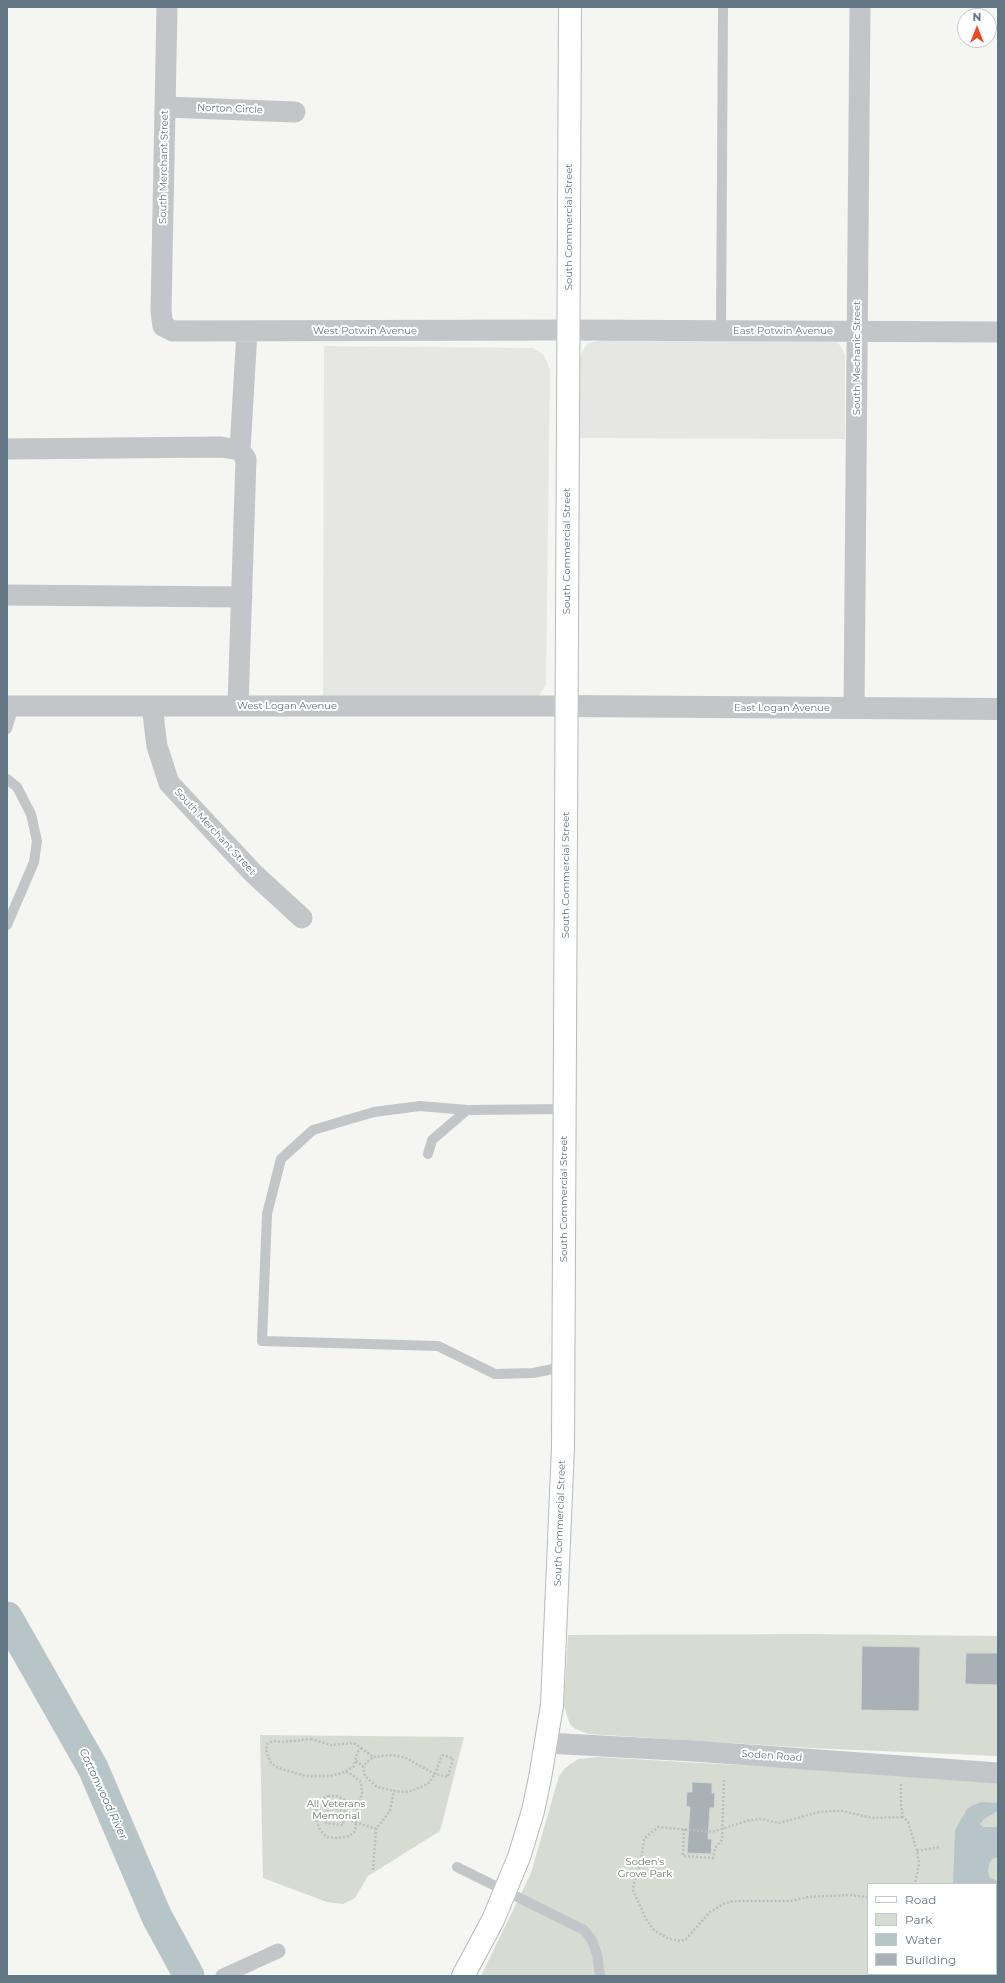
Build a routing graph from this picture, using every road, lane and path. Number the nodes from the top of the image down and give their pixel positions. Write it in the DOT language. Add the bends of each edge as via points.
graph roads {
  1 [pos="167,7"];
  2 [pos="570,7"];
  3 [pos="723,7"];
  4 [pos="860,7"];
  5 [pos="166,107"];
  6 [pos="295,112"];
  7 [pos="163,326"];
  8 [pos="568,330"];
  9 [pos="721,330"];
  10 [pos="247,331"];
  11 [pos="857,331"];
  12 [pos="998,332"];
  13 [pos="7,449"];
  14 [pos="240,450"];
  15 [pos="7,596"];
  16 [pos="242,597"];
  17 [pos="10,706"];
  18 [pos="152,706"];
  19 [pos="238,706"];
  20 [pos="567,706"];
  21 [pos="854,708"];
  22 [pos="998,710"];
  23 [pos="7,729"];
  24 [pos="7,779"];
  25 [pos="302,918"];
  26 [pos="7,925"];
  27 [pos="565,1109"];
  28 [pos="467,1110"];
  29 [pos="428,1154"];
  30 [pos="563,1367"];
  31 [pos="546,1743"];
  32 [pos="361,1748"];
  33 [pos="373,1757"];
  34 [pos="356,1761"];
  35 [pos="902,1765"];
  36 [pos="363,1766"];
  37 [pos="345,1772"];
  38 [pos="998,1772"];
  39 [pos="435,1774"];
  40 [pos="724,1779"];
  41 [pos="394,1791"];
  42 [pos="316,1809"];
  43 [pos="358,1810"];
  44 [pos="327,1814"];
  45 [pos="903,1817"];
  46 [pos="344,1818"];
  47 [pos="356,1822"];
  48 [pos="376,1829"];
  49 [pos="684,1829"];
  50 [pos="722,1829"];
  51 [pos="940,1847"];
  52 [pos="917,1851"];
  53 [pos="457,1867"];
  54 [pos="373,1870"];
  55 [pos="915,1883"];
  56 [pos="505,1891"];
  57 [pos="867,1897"];
  58 [pos="278,1951"];
  59 [pos="223,1976"];
  60 [pos="463,1976"];
  61 [pos="600,1976"];
  1 -- 5 [label="street, South Merchant Street"];
  2 -- 8 [label="main road, South Commercial Street"];
  3 -- 9 [label="lane"];
  4 -- 11 [label="street, South Mechanic Street"];
  5 -- 6 [label="street, Norton Circle"];
  5 -- 7 [label="street, South Merchant Street" via="161,311"];
  7 -- 10 [label="street, West Potwin Avenue" via="173,331"];
  8 -- 9 [label="street, East Potwin Avenue"];
  8 -- 10 [label="street, West Potwin Avenue"];
  8 -- 20 [label="main road, South Commercial Street"];
  9 -- 11 [label="street, East Potwin Avenue"];
  10 -- 14 [label="street"];
  11 -- 12 [label="street, East Potwin Avenue"];
  11 -- 21 [label="street, South Mechanic Street"];
  13 -- 14 [label="street" via="221,447"];
  14 -- 16 [label="street" via="246,459"];
  15 -- 16 [label="street"];
  16 -- 19 [label="street"];
  17 -- 18 [label="street, West Logan Avenue"];
  17 -- 23 [label="lane"];
  18 -- 19 [label="street, West Logan Avenue"];
  18 -- 25 [label="street, South Merchant Street" via="157,746 169,783 253,873"];
  19 -- 20 [label="street, West Logan Avenue"];
  20 -- 21 [label="street, East Logan Avenue"];
  20 -- 27 [label="main road, South Commercial Street"];
  21 -- 22 [label="street, East Logan Avenue"];
  24 -- 26 [label="lane" via="17,787 31,814 37,841 34,862"];
  27 -- 28 [label="lane"];
  27 -- 30 [label="main road, South Commercial Street"];
  28 -- 29 [label="lane" via="432,1140"];
  28 -- 30 [label="lane" via="420,1106 374,1112 313,1130 281,1159 267,1214 262,1342 438,1346 495,1374 533,1373"];
  30 -- 31 [label="main road, South Commercial Street" via="563,1447 552,1705"];
  31 -- 35 [label="street, Soden Road"];
  31 -- 56 [label="main road, South Commercial Street" via="533,1811"];
  32 -- 33 [label="path"];
  32 -- 34 [label="path"];
  32 -- 37 [label="path" via="354,1743 331,1745 311,1739 272,1741 267,1744 266,1750 271,1763 286,1772 306,1776 330,1776"];
  33 -- 36 [label="path"];
  33 -- 39 [label="path" via="404,1757"];
  34 -- 36 [label="path"];
  34 -- 37 [label="path" via="354,1766"];
  35 -- 38 [label="street, Soden Road"];
  35 -- 45 [label="path" via="900,1805"];
  36 -- 41 [label="path" via="365,1776 377,1787"];
  37 -- 43 [label="path" via="361,1782 362,1793"];
  39 -- 39 [label="path" via="442,1755 454,1758 448,1777"];
  39 -- 41 [label="path" via="428,1784 408,1792"];
  40 -- 50 [label="path"];
  41 -- 48 [label="path" via="390,1811"];
  42 -- 43 [label="path" via="319,1800 337,1796"];
  42 -- 44 [label="path"];
  42 -- 47 [label="path" via="317,1823 327,1837 350,1836 355,1831"];
  43 -- 47 [label="path"];
  44 -- 46 [label="path" via="328,1807 345,1811"];
  44 -- 46 [label="path" via="326,1823 343,1825"];
  45 -- 50 [label="path" via="872,1818 843,1811 819,1812 779,1823 762,1819 750,1820"];
  45 -- 52 [label="path" via="908,1822"];
  46 -- 47 [label="path"];
  47 -- 48 [label="path"];
  48 -- 54 [label="path"];
  49 -- 50 [label="path" via="712,1832"];
  49 -- 50 [label="path" via="683,1856 713,1858 715,1848 722,1840"];
  49 -- 57 [label="path" via="658,1827 644,1839 641,1863 635,1878 634,1890 646,1919 654,1930 667,1938 680,1941 686,1939 710,1912 733,1901 791,1901 808,1897 849,1895"];
  51 -- 52 [label="path"];
  52 -- 55 [label="path" via="919,1864"];
  53 -- 56 [label="lane"];
  56 -- 60 [label="main road, South Commercial Street" via="493,1920"];
  56 -- 61 [label="lane" via="584,1930 592,1940 597,1954"];
  58 -- 59 [label="street"];
}
